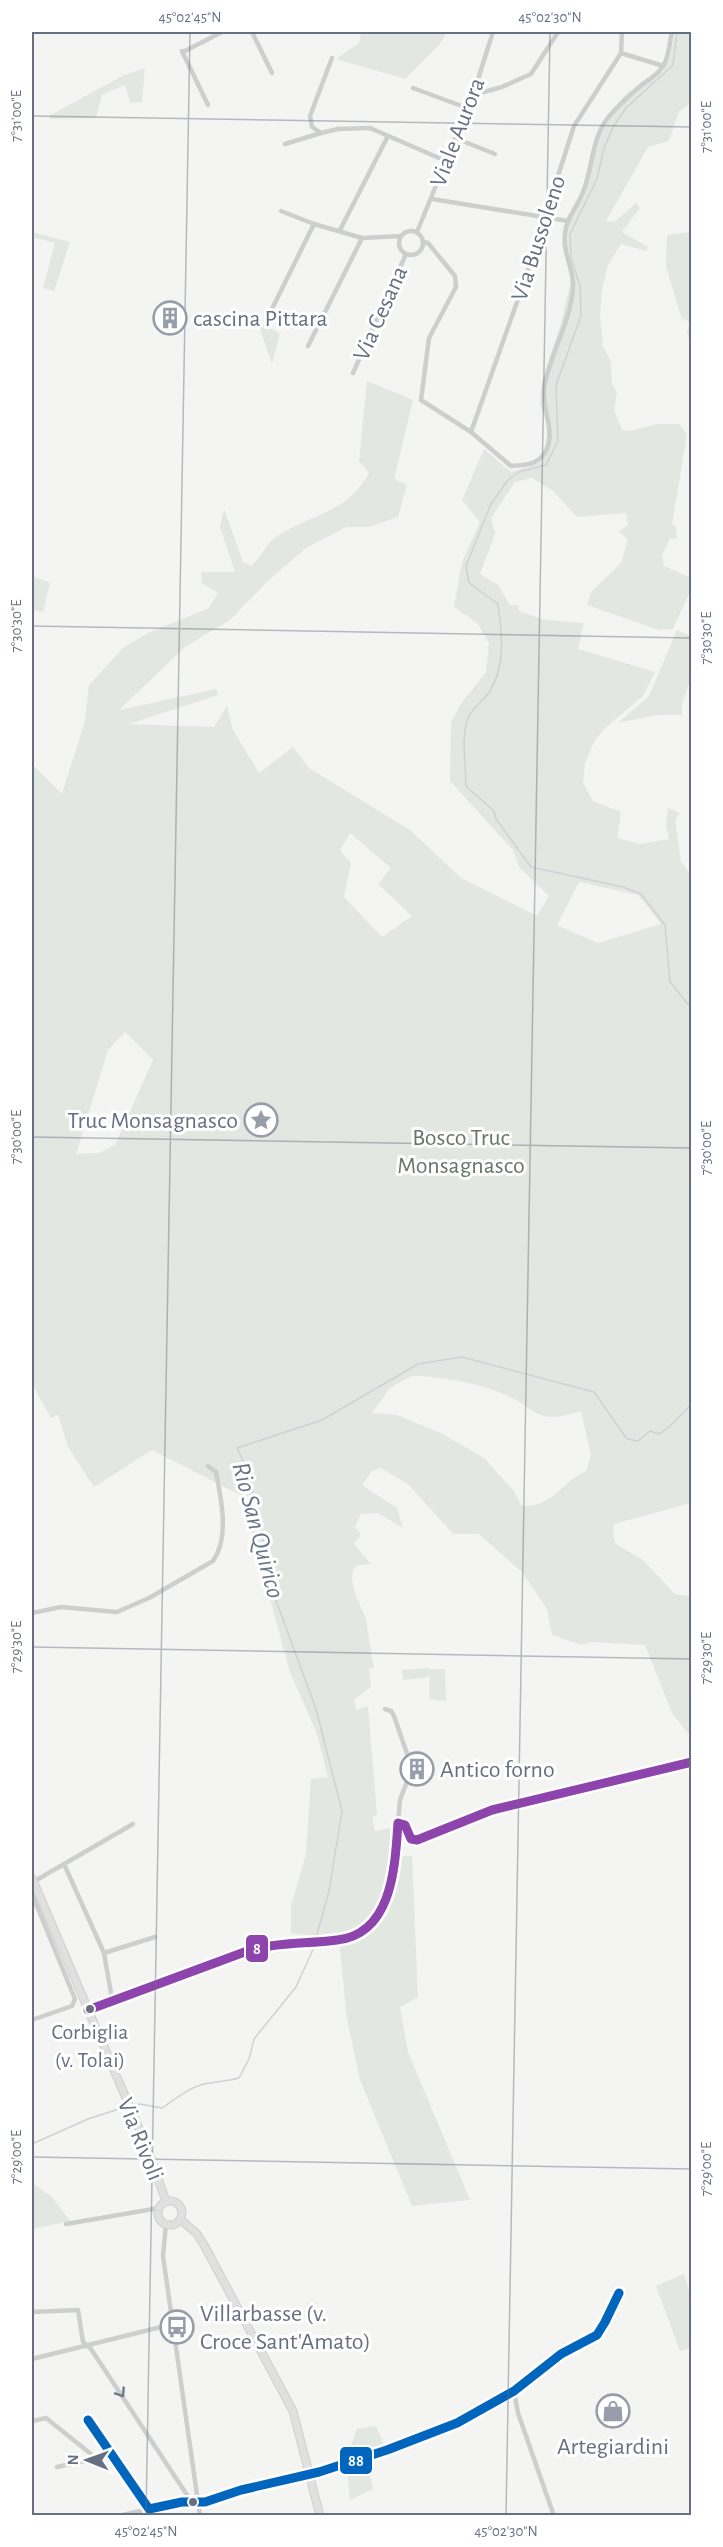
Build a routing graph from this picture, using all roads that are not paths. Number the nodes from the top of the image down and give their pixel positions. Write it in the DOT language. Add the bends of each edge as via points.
graph roads {
  1 [pos="222,32"];
  2 [pos="252,32"];
  3 [pos="493,32"];
  4 [pos="558,32"];
  5 [pos="622,32"];
  6 [pos="672,32"];
  7 [pos="621,53"];
  8 [pos="332,58"];
  9 [pos="663,66"];
  10 [pos="272,73"];
  11 [pos="413,88"];
  12 [pos="473,95"];
  13 [pos="208,105"];
  14 [pos="467,108"];
  15 [pos="321,133"];
  16 [pos="388,136"];
  17 [pos="455,138"];
  18 [pos="285,144"];
  19 [pos="495,154"];
  20 [pos="446,161"];
  21 [pos="432,199"];
  22 [pos="281,211"];
  23 [pos="545,217"];
  24 [pos="568,221"];
  25 [pos="314,224"];
  26 [pos="340,230"];
  27 [pos="417,232"];
  28 [pos="401,236"];
  29 [pos="362,238"];
  30 [pos="424,242"];
  31 [pos="406,254"];
  32 [pos="266,321"];
  33 [pos="308,346"];
  34 [pos="353,373"];
  35 [pos="471,432"];
  36 [pos="208,1466"];
  37 [pos="32,1613"];
  38 [pos="385,1709"];
  39 [pos="692,1762"];
  40 [pos="398,1823"];
  41 [pos="133,1824"];
  42 [pos="64,1864"];
  43 [pos="32,1880"];
  44 [pos="32,1894"];
  45 [pos="155,1937"];
  46 [pos="104,1953"];
  47 [pos="112,1999"];
  48 [pos="88,2010"];
  49 [pos="32,2020"];
  50 [pos="166,2201"];
  51 [pos="159,2208"];
  52 [pos="180,2219"];
  53 [pos="66,2224"];
  54 [pos="166,2224"];
  55 [pos="619,2293"];
  56 [pos="32,2312"];
  57 [pos="173,2324"];
  58 [pos="87,2345"];
  59 [pos="32,2359"];
  60 [pos="514,2391"];
  61 [pos="88,2420"];
  62 [pos="33,2421"];
  63 [pos="111,2454"];
  64 [pos="96,2458"];
  65 [pos="57,2467"];
  66 [pos="310,2474"];
  67 [pos="191,2501"];
  68 [pos="198,2502"];
  69 [pos="149,2509"];
  70 [pos="118,2516"];
  71 [pos="200,2516"];
  72 [pos="320,2516"];
  73 [pos="554,2516"];
  1 -- 13 [label="street" via="183,52"];
  2 -- 10 [label="street"];
  3 -- 12 [label="street, Viale Aurora"];
  4 -- 12 [label="street" via="531,74"];
  5 -- 7 [label="street"];
  6 -- 9 [label="street"];
  7 -- 9 [label="street"];
  7 -- 23 [label="street, Via Bussoleno" via="574,126"];
  8 -- 15 [label="street" via="310,116 312,127"];
  9 -- 24 [label="street" via="606,120 583,193"];
  11 -- 14 [label="street"];
  12 -- 14 [label="street, Viale Aurora"];
  14 -- 17 [label="street, Viale Aurora"];
  15 -- 16 [label="street" via="370,128"];
  15 -- 18 [label="street"];
  16 -- 20 [label="street"];
  16 -- 26 [label="street"];
  17 -- 19 [label="street"];
  17 -- 20 [label="street, Viale Aurora"];
  20 -- 21 [label="street, Viale Aurora"];
  21 -- 23 [label="street"];
  21 -- 27 [label="street, Viale Aurora"];
  22 -- 25 [label="street"];
  23 -- 24 [label="street"];
  23 -- 35 [label="street, Via Bussoleno"];
  24 -- 35 [label="street" via="564,240 573,288 544,387 549,421 545,453 532,464 511,466"];
  25 -- 26 [label="street"];
  25 -- 32 [label="street"];
  26 -- 29 [label="street"];
  27 -- 28 [label="street" via="410,230"];
  27 -- 30 [label="street"];
  28 -- 29 [label="street"];
  28 -- 31 [label="street" via="400,248"];
  29 -- 33 [label="street"];
  30 -- 31 [label="street" via="418,253"];
  30 -- 35 [label="street" via="454,276 456,287 429,338 421,400"];
  31 -- 34 [label="street, Via Cesana"];
  36 -- 37 [label="street" via="216,1472 222,1509 220,1552 213,1561 117,1612 61,1607"];
  38 -- 40 [label="street" via="394,1716 412,1762 400,1800"];
  39 -- 40 [label="street" via="492,1810 417,1840 411,1839 405,1825"];
  40 -- 47 [label="street" via="391,1886 380,1910 357,1934 339,1940 258,1948"];
  41 -- 42 [label="street"];
  42 -- 43 [label="street"];
  42 -- 46 [label="street"];
  43 -- 48 [label="street, Via Rivoli"];
  44 -- 49 [label="street" via="75,1999 72,2006"];
  45 -- 46 [label="street"];
  46 -- 47 [label="street"];
  47 -- 48 [label="street"];
  48 -- 50 [label="street, Via Rivoli"];
  50 -- 51 [label="street, Via Rivoli"];
  50 -- 52 [label="street, Via Rivoli" via="180,2206"];
  51 -- 53 [label="street"];
  51 -- 54 [label="street, Via Rivoli" via="158,2216"];
  52 -- 54 [label="street"];
  52 -- 66 [label="street, Via Rivoli" via="204,2245 288,2402"];
  54 -- 57 [label="street, Via Rivoli" via="163,2256"];
  55 -- 60 [label="street" via="597,2335 561,2354"];
  56 -- 58 [label="street" via="78,2310 83,2342"];
  57 -- 58 [label="street"];
  57 -- 68 [label="street, Via Rivoli"];
  58 -- 59 [label="street"];
  58 -- 67 [label="street, one-way"];
  60 -- 66 [label="street" via="457,2423"];
  60 -- 73 [label="street"];
  61 -- 63 [label="street"];
  62 -- 64 [label="street" via="46,2418"];
  63 -- 64 [label="street"];
  63 -- 69 [label="street"];
  64 -- 65 [label="street"];
  66 -- 68 [label="street"];
  66 -- 72 [label="street, Via Rivoli"];
  67 -- 68 [label="street"];
  67 -- 69 [label="street"];
  68 -- 71 [label="street, Via Rivoli"];
  69 -- 70 [label="street"];
}
